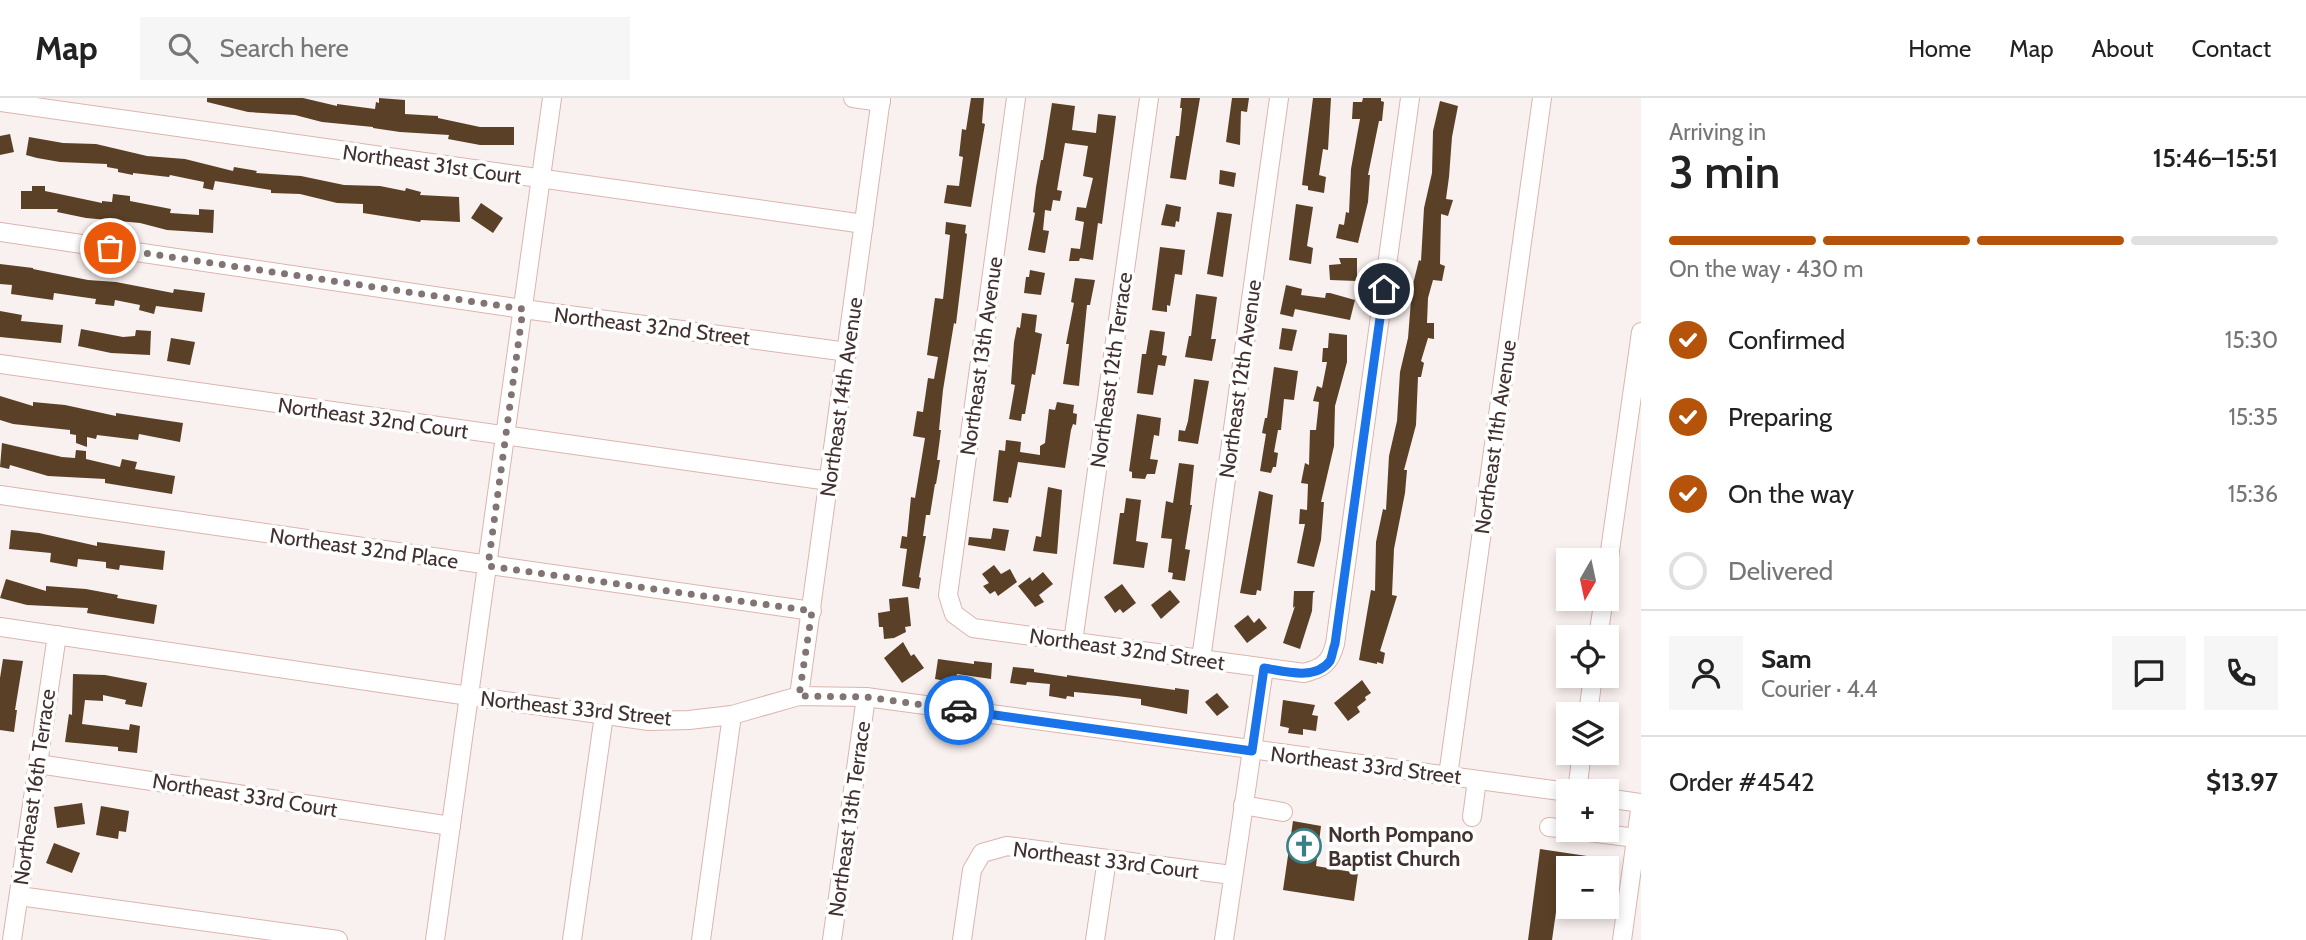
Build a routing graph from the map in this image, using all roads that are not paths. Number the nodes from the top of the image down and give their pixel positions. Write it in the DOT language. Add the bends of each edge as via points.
graph roads {
  1 [pos="552,98"];
  2 [pos="853,98"];
  3 [pos="1016,98"];
  4 [pos="1149,98"];
  5 [pos="1279,98"];
  6 [pos="1410,98"];
  7 [pos="1542,98"];
  8 [pos="881,100"];
  9 [pos="0,102"];
  10 [pos="541,180"];
  11 [pos="864,224"];
  12 [pos="0,232"];
  13 [pos="523,309"];
  14 [pos="1641,332"];
  15 [pos="848,352"];
  16 [pos="0,363"];
  17 [pos="505,437"];
  18 [pos="830,481"];
  19 [pos="0,495"];
  20 [pos="1610,548"];
  21 [pos="488,566"];
  22 [pos="812,611"];
  23 [pos="954,614"];
  24 [pos="0,627"];
  25 [pos="57,635"];
  26 [pos="1073,642"];
  27 [pos="1201,659"];
  28 [pos="1264,668"];
  29 [pos="469,696"];
  30 [pos="799,696"];
  31 [pos="866,697"];
  32 [pos="604,715"];
  33 [pos="732,715"];
  34 [pos="1252,751"];
  35 [pos="38,764"];
  36 [pos="1448,776"];
  37 [pos="1477,780"];
  38 [pos="1556,790"];
  39 [pos="1619,800"];
  40 [pos="1641,803"];
  41 [pos="1243,805"];
  42 [pos="1283,813"];
  43 [pos="1472,817"];
  44 [pos="451,826"];
  45 [pos="1549,827"];
  46 [pos="1556,828"];
  47 [pos="1619,836"];
  48 [pos="1636,838"];
  49 [pos="1107,859"];
  50 [pos="1232,876"];
  51 [pos="19,895"];
  52 [pos="12,940"];
  53 [pos="338,940"];
  54 [pos="435,940"];
  55 [pos="572,940"];
  56 [pos="701,940"];
  57 [pos="832,940"];
  58 [pos="962,940"];
  59 [pos="1095,940"];
  60 [pos="1224,940"];
  61 [pos="1622,940"];
  1 -- 10 [label="street"];
  2 -- 8 [label="street"];
  3 -- 23 [label="street, Northeast 13th Avenue" via="948,595"];
  4 -- 26 [label="street, Northeast 12th Terrace"];
  5 -- 27 [label="street, Northeast 12th Avenue"];
  6 -- 28 [label="street, Northeast 32nd Street" via="1335,644 1330,660 1319,669 1304,673"];
  7 -- 36 [label="street, Northeast 11th Avenue"];
  8 -- 11 [label="street, Northeast 14th Avenue"];
  9 -- 10 [label="street, Northeast 31st Court"];
  10 -- 11 [label="street, Northeast 31st Court"];
  10 -- 13 [label="street"];
  11 -- 15 [label="street, Northeast 14th Avenue"];
  12 -- 13 [label="street, Northeast 32nd Street"];
  13 -- 15 [label="street, Northeast 32nd Street"];
  13 -- 17 [label="street"];
  14 -- 20 [label="street"];
  15 -- 18 [label="street, Northeast 14th Avenue"];
  16 -- 17 [label="street, Northeast 32nd Court"];
  17 -- 18 [label="street, Northeast 32nd Court"];
  17 -- 21 [label="street"];
  18 -- 22 [label="street, Northeast 14th Avenue"];
  19 -- 21 [label="street, Northeast 32nd Place"];
  21 -- 22 [label="street, Northeast 32nd Place"];
  21 -- 29 [label="street"];
  22 -- 30 [label="street, Northeast 14th Avenue"];
  23 -- 26 [label="street, Northeast 32nd Street" via="973,628"];
  24 -- 25 [label="street, Northeast 33rd Street"];
  25 -- 29 [label="street, Northeast 33rd Street"];
  25 -- 35 [label="street, Northeast 16th Terrace"];
  26 -- 27 [label="street, Northeast 32nd Street"];
  27 -- 28 [label="street, Northeast 32nd Street"];
  28 -- 34 [label="street"];
  29 -- 32 [label="street, Northeast 33rd Street"];
  29 -- 44 [label="street"];
  30 -- 31 [label="street, Northeast 33rd Street"];
  30 -- 33 [label="street, Northeast 33rd Street"];
  31 -- 34 [label="street, Northeast 33rd Street"];
  31 -- 57 [label="street, Northeast 13th Terrace"];
  32 -- 33 [label="street, Northeast 33rd Street" via="649,721"];
  32 -- 55 [label="street"];
  33 -- 56 [label="street"];
  34 -- 36 [label="street, Northeast 33rd Street"];
  34 -- 41 [label="street"];
  35 -- 44 [label="street, Northeast 33rd Court"];
  35 -- 51 [label="street, Northeast 16th Terrace"];
  36 -- 37 [label="street, Northeast 33rd Street"];
  37 -- 38 [label="street, Northeast 33rd Street"];
  37 -- 43 [label="street"];
  39 -- 40 [label="street"];
  40 -- 48 [label="street"];
  41 -- 42 [label="street"];
  41 -- 50 [label="street"];
  44 -- 54 [label="street"];
  45 -- 46 [label="street"];
  47 -- 48 [label="street"];
  48 -- 61 [label="street"];
  49 -- 50 [label="street, Northeast 33rd Court"];
  49 -- 58 [label="street, Northeast 33rd Court" via="1007,846 982,853 972,870"];
  49 -- 59 [label="street"];
  50 -- 60 [label="street"];
  51 -- 52 [label="street, Northeast 16th Terrace"];
  51 -- 53 [label="street"];
}
